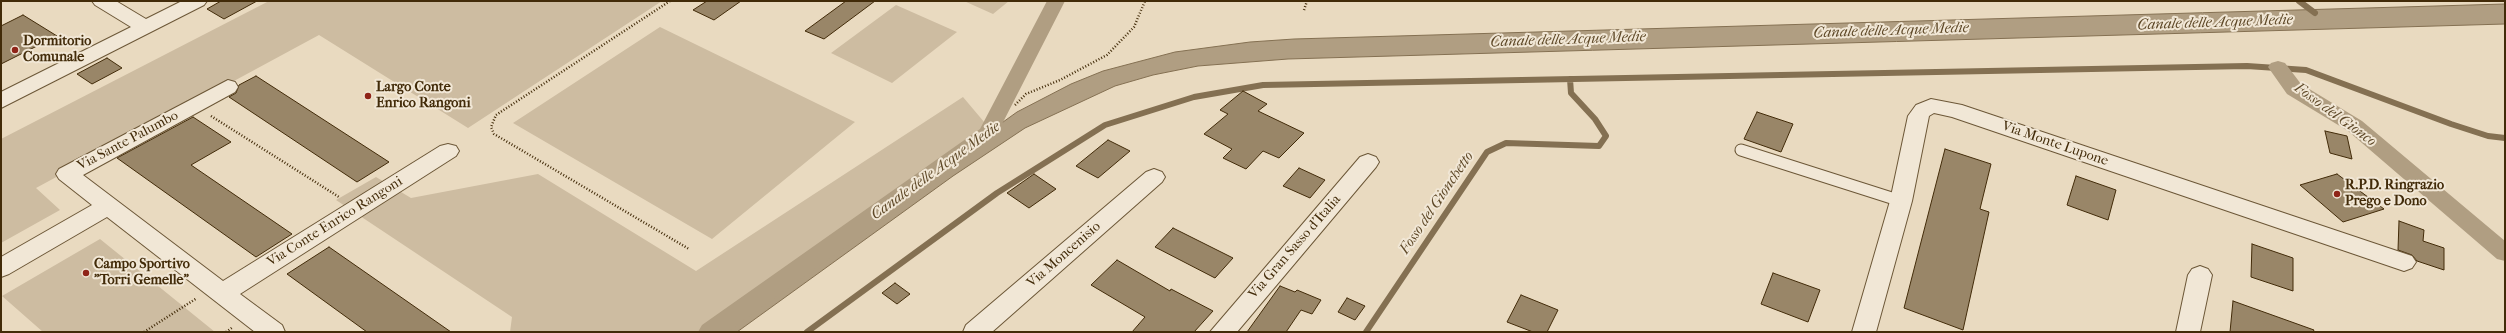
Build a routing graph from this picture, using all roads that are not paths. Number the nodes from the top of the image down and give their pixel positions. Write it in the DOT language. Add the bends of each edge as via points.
graph roads {
  1 [pos="102,1"];
  2 [pos="198,1"];
  3 [pos="145,27"];
  4 [pos="228,87"];
  5 [pos="1,101"];
  6 [pos="1741,150"];
  7 [pos="448,151"];
  8 [pos="1368,162"];
  9 [pos="1154,177"];
  10 [pos="1901,201"];
  11 [pos="108,206"];
  12 [pos="2404,262"];
  13 [pos="1,268"];
  14 [pos="2200,275"];
  15 [pos="218,290"];
  16 [pos="274,332"];
  17 [pos="975,332"];
  18 [pos="1222,332"];
  19 [pos="1864,332"];
  20 [pos="2188,332"];
  1 -- 3 [label="street"];
  2 -- 3 [label="street"];
  3 -- 5 [label="street"];
  4 -- 11 [label="street, Via Sante Palumbo" via="67,174"];
  6 -- 10 [label="lane"];
  7 -- 15 [label="street, Via Conte Enrico Rangoni"];
  8 -- 18 [label="street, Via Gran Sasso d'Italia"];
  9 -- 17 [label="street, Via Moncenisio"];
  10 -- 12 [label="street, Via Monte Lupone" via="1919,116 1926,108 1941,106"];
  10 -- 19 [label="street, Via Monte Lupone"];
  11 -- 13 [label="street"];
  11 -- 15 [label="street, Via Sante Palumbo"];
  14 -- 20 [label="street"];
  15 -- 16 [label="street, Via Sante Palumbo"];
}
